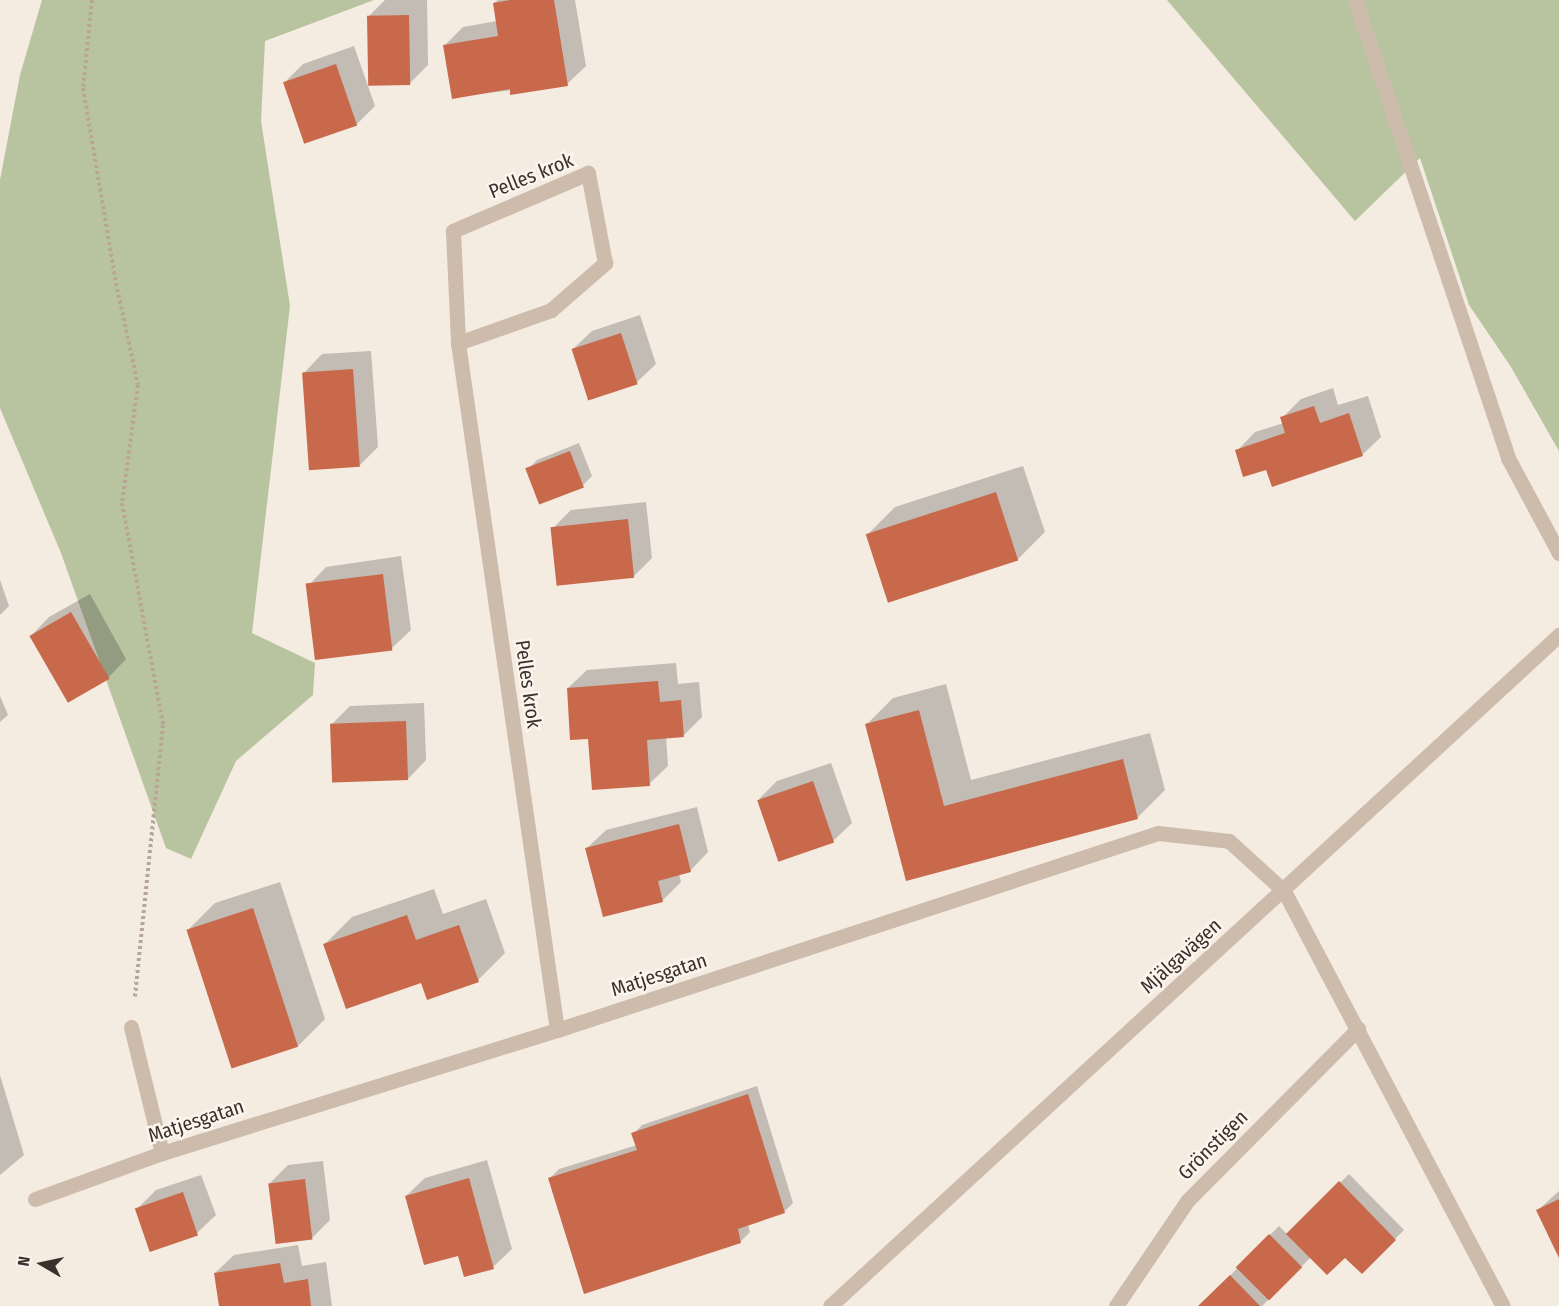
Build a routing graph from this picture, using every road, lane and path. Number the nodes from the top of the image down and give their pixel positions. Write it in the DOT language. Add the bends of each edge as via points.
graph roads {
  1 [pos="92,0"];
  2 [pos="1355,0"];
  3 [pos="458,343"];
  4 [pos="1559,553"];
  5 [pos="1559,635"];
  6 [pos="1284,891"];
  7 [pos="131,1027"];
  8 [pos="1358,1029"];
  9 [pos="557,1030"];
  10 [pos="162,1153"];
  11 [pos="35,1198"];
  12 [pos="830,1306"];
  13 [pos="1116,1306"];
  14 [pos="1503,1306"];
  1 -- 7 [label="path" via="83,88 116,283 138,385 122,503 164,725"];
  2 -- 4 [label="street" via="1508,458"];
  3 -- 3 [label="street, Pelles krok" via="551,310 605,263 588,173 453,231"];
  3 -- 9 [label="street, Pelles krok"];
  5 -- 6 [label="street, Mjälgavägen"];
  6 -- 8 [label="street"];
  6 -- 9 [label="street, Matjesgatan" via="1229,841 1158,833"];
  6 -- 12 [label="street, Mjälgavägen"];
  7 -- 10 [label="street"];
  8 -- 13 [label="street, Grönstigen" via="1187,1201"];
  8 -- 14 [label="street"];
  9 -- 10 [label="street, Matjesgatan"];
  10 -- 11 [label="street, Matjesgatan"];
}
